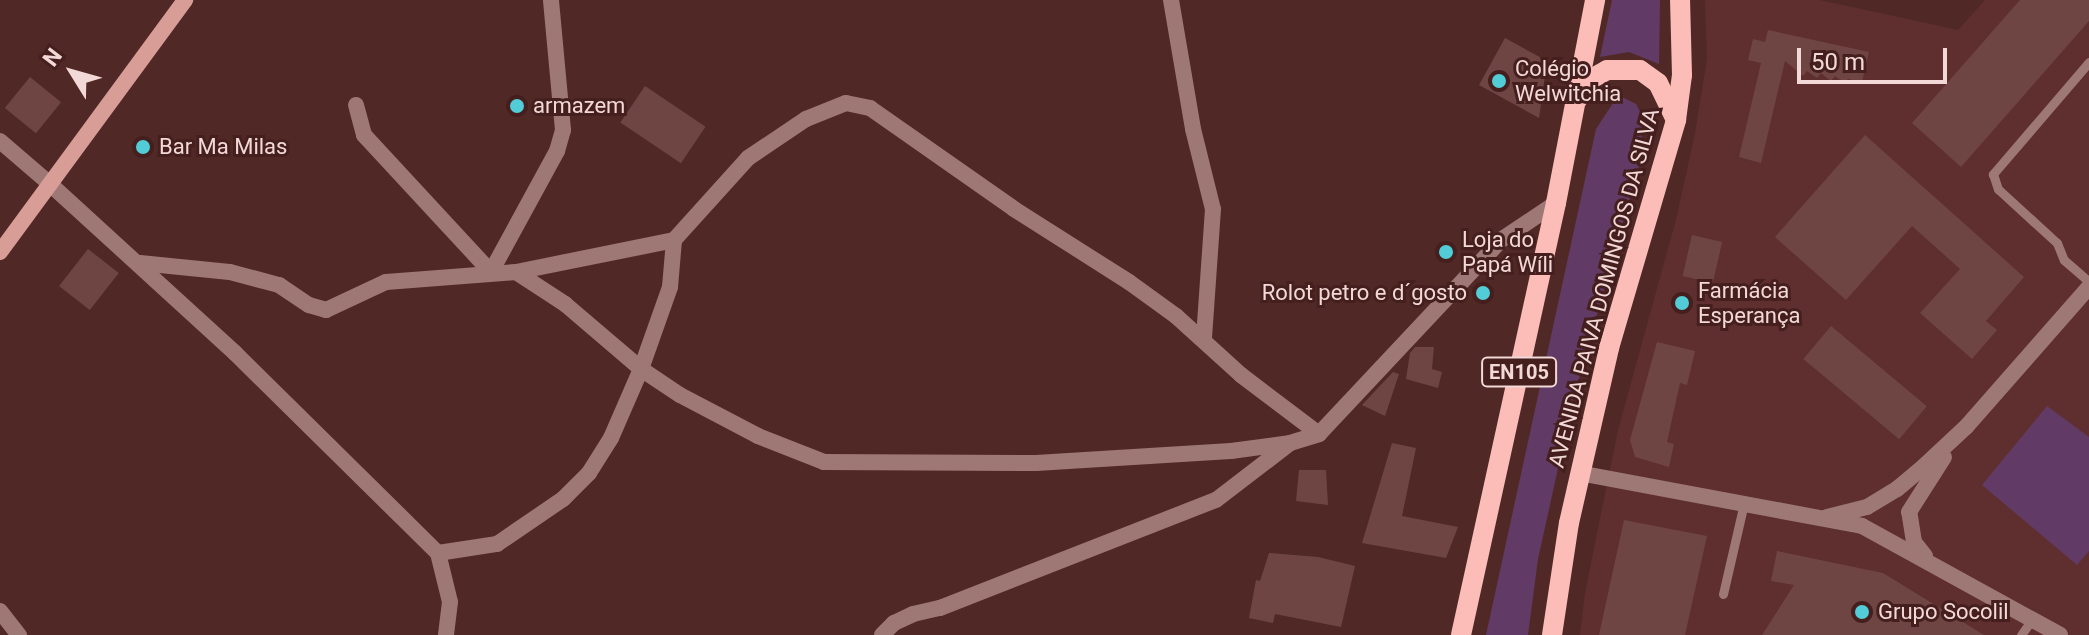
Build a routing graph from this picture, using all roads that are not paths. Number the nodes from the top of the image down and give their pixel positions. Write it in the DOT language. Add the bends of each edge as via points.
graph roads {
  1 [pos="184,0"];
  2 [pos="551,0"];
  3 [pos="1171,0"];
  4 [pos="1595,0"];
  5 [pos="1680,0"];
  6 [pos="2089,62"];
  7 [pos="356,105"];
  8 [pos="1571,109"];
  9 [pos="1676,120"];
  10 [pos="0,141"];
  11 [pos="50,184"];
  12 [pos="1556,203"];
  13 [pos="674,240"];
  14 [pos="0,252"];
  15 [pos="140,263"];
  16 [pos="491,272"];
  17 [pos="516,272"];
  18 [pos="2089,285"];
  19 [pos="1204,339"];
  20 [pos="641,369"];
  21 [pos="1966,427"];
  22 [pos="1319,434"];
  23 [pos="1290,443"];
  24 [pos="1579,473"];
  25 [pos="1744,503"];
  26 [pos="1822,519"];
  27 [pos="438,553"];
  28 [pos="1927,559"];
  29 [pos="1723,594"];
  30 [pos="0,611"];
  31 [pos="2032,619"];
  32 [pos="0,633"];
  33 [pos="7,635"];
  34 [pos="19,635"];
  35 [pos="446,635"];
  36 [pos="882,635"];
  37 [pos="1461,635"];
  38 [pos="1552,635"];
  39 [pos="2021,635"];
  40 [pos="2060,635"];
  1 -- 11 [label="main road"];
  2 -- 16 [label="street" via="563,130 557,151"];
  3 -- 19 [label="street" via="1213,209"];
  4 -- 8 [label="main road, EN105"];
  5 -- 9 [label="main road, AVENIDA PAIVA DOMINGOS DA SILVA" via="1682,75"];
  6 -- 18 [label="lane" via="1993,174 1998,189 2057,243 2064,260"];
  7 -- 16 [label="street" via="364,135"];
  8 -- 9 [label="main road" via="1591,79 1622,68 1640,70 1658,83"];
  8 -- 12 [label="main road, EN105"];
  9 -- 24 [label="main road, AVENIDA PAIVA DOMINGOS DA SILVA" via="1609,348"];
  10 -- 11 [label="street"];
  11 -- 14 [label="main road"];
  11 -- 15 [label="street"];
  12 -- 22 [label="street" via="1501,240"];
  12 -- 37 [label="main road, EN105"];
  13 -- 17 [label="street"];
  13 -- 19 [label="street" via="748,158 806,119 846,103 870,108 1129,282"];
  13 -- 20 [label="street" via="670,287"];
  15 -- 16 [label="street" via="230,272 279,285 326,310 386,282"];
  15 -- 27 [label="street"];
  16 -- 17 [label="street"];
  17 -- 20 [label="street" via="565,304"];
  18 -- 21 [label="street"];
  19 -- 22 [label="street" via="1241,375"];
  20 -- 23 [label="street" via="758,436 824,462 1036,463"];
  20 -- 27 [label="street" via="611,438 589,473 563,499 497,544"];
  21 -- 26 [label="street" via="1897,489 1867,507"];
  21 -- 28 [label="street" via="1909,512 1914,542"];
  22 -- 23 [label="street"];
  23 -- 36 [label="street" via="1216,500 913,614"];
  24 -- 25 [label="street"];
  24 -- 38 [label="main road, AVENIDA PAIVA DOMINGOS DA SILVA"];
  25 -- 26 [label="street"];
  25 -- 29 [label="lane"];
  26 -- 28 [label="street" via="1862,526"];
  27 -- 35 [label="street" via="450,602"];
  28 -- 31 [label="street"];
  30 -- 34 [label="street"];
  31 -- 39 [label="lane"];
  31 -- 40 [label="street"];
  32 -- 33 [label="street"];
}
